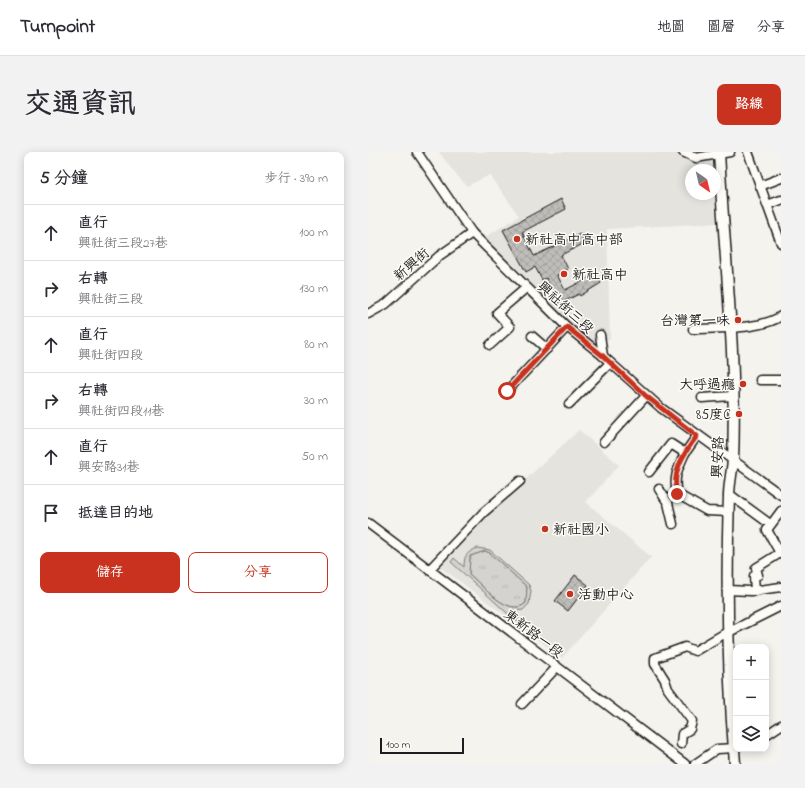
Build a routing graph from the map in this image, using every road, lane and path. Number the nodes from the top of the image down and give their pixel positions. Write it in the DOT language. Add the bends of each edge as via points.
graph roads {
  1 [pos="417,152"];
  2 [pos="683,152"];
  3 [pos="730,152"];
  4 [pos="748,152"];
  5 [pos="719,153"];
  6 [pos="781,178"];
  7 [pos="760,186"];
  8 [pos="781,200"];
  9 [pos="768,205"];
  10 [pos="472,233"];
  11 [pos="781,243"];
  12 [pos="526,288"];
  13 [pos="368,314"];
  14 [pos="781,316"];
  15 [pos="567,327"];
  16 [pos="732,327"];
  17 [pos="693,329"];
  18 [pos="600,335"];
  19 [pos="532,336"];
  20 [pos="490,345"];
  21 [pos="547,349"];
  22 [pos="603,356"];
  23 [pos="610,363"];
  24 [pos="760,380"];
  25 [pos="781,380"];
  26 [pos="507,391"];
  27 [pos="646,396"];
  28 [pos="732,396"];
  29 [pos="702,398"];
  30 [pos="569,404"];
  31 [pos="697,436"];
  32 [pos="604,442"];
  33 [pos="685,453"];
  34 [pos="733,460"];
  35 [pos="649,472"];
  36 [pos="520,481"];
  37 [pos="659,489"];
  38 [pos="729,494"];
  39 [pos="781,495"];
  40 [pos="681,496"];
  41 [pos="668,503"];
  42 [pos="781,511"];
  43 [pos="729,512"];
  44 [pos="368,523"];
  45 [pos="673,524"];
  46 [pos="770,524"];
  47 [pos="429,570"];
  48 [pos="781,587"];
  49 [pos="727,590"];
  50 [pos="755,591"];
  51 [pos="781,606"];
  52 [pos="729,631"];
  53 [pos="557,667"];
  54 [pos="522,704"];
  55 [pos="733,716"];
  56 [pos="781,725"];
  57 [pos="769,733"];
  58 [pos="681,744"];
  59 [pos="733,748"];
  60 [pos="735,752"];
  61 [pos="685,764"];
  62 [pos="695,764"];
  63 [pos="735,764"];
  1 -- 10 [label="street, 興社街三段"];
  2 -- 5 [label="street" via="696,158"];
  3 -- 5 [label="street"];
  4 -- 7 [label="street"];
  5 -- 16 [label="main road, 興安路"];
  6 -- 7 [label="street"];
  7 -- 9 [label="street"];
  8 -- 9 [label="street"];
  9 -- 11 [label="street"];
  10 -- 12 [label="street, 興社街三段"];
  10 -- 13 [label="street, 新興街" via="439,256 386,304"];
  12 -- 15 [label="street, 興社街三段"];
  12 -- 20 [label="street" via="498,313 510,327"];
  14 -- 16 [label="street" via="773,322"];
  15 -- 21 [label="street"];
  15 -- 22 [label="street, 興社街三段"];
  16 -- 17 [label="street"];
  16 -- 28 [label="main road, 興安路"];
  18 -- 22 [label="street"];
  19 -- 21 [label="street"];
  21 -- 26 [label="street"];
  22 -- 23 [label="street, 興社街三段"];
  23 -- 27 [label="street, 興社街三段"];
  23 -- 30 [label="street"];
  24 -- 25 [label="street"];
  27 -- 31 [label="street, 興社街三段"];
  27 -- 32 [label="street"];
  28 -- 29 [label="street"];
  28 -- 34 [label="main road, 興安路"];
  31 -- 33 [label="street"];
  31 -- 34 [label="street, 興社街三段"];
  33 -- 35 [label="street" via="671,444"];
  33 -- 40 [label="street" via="674,483 677,494"];
  34 -- 38 [label="main road, 興安路"];
  34 -- 39 [label="street, 興社街三段"];
  36 -- 47 [label="street" via="484,512"];
  37 -- 41 [label="street"];
  38 -- 43 [label="main road, 興安路"];
  38 -- 46 [label="street"];
  40 -- 41 [label="street"];
  40 -- 43 [label="street" via="707,511"];
  41 -- 45 [label="street"];
  42 -- 46 [label="street"];
  43 -- 49 [label="main road, 興安路"];
  44 -- 47 [label="street, 東新路一段"];
  46 -- 50 [label="street" via="767,530 780,553 756,568 758,575 754,576"];
  47 -- 53 [label="street, 東新路一段"];
  48 -- 50 [label="street"];
  49 -- 50 [label="street"];
  49 -- 52 [label="main road, 興安路"];
  51 -- 52 [label="street"];
  52 -- 55 [label="main road, 興安路"];
  52 -- 58 [label="street" via="695,651 685,647 655,658 655,664 668,689 692,721 690,729 682,734"];
  53 -- 54 [label="street"];
  53 -- 61 [label="street, 東新路一段"];
  56 -- 57 [label="street"];
  59 -- 62 [label="street" via="717,749"];
  60 -- 63 [label="main road, 興安路"];
}
